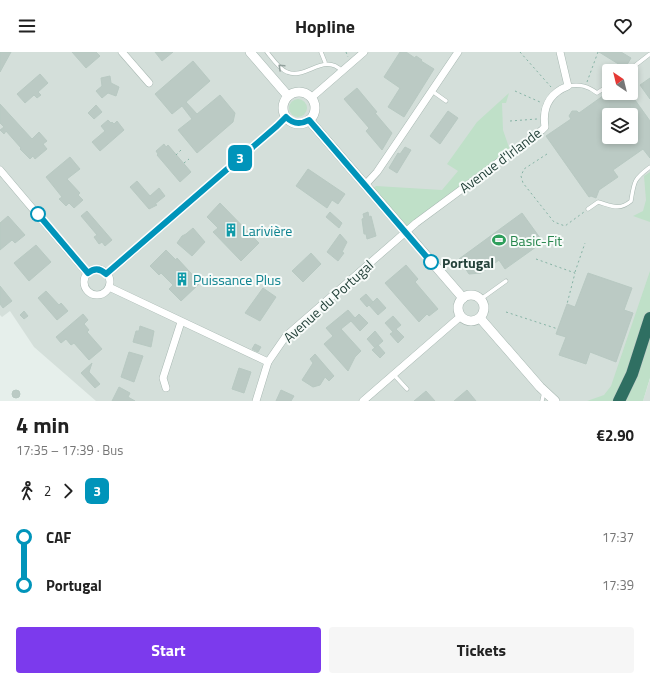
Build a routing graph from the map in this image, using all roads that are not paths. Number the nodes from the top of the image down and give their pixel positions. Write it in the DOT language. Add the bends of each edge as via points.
graph roads {
  1 [pos="122,52"];
  2 [pos="250,52"];
  3 [pos="267,52"];
  4 [pos="320,52"];
  5 [pos="364,52"];
  6 [pos="458,52"];
  7 [pos="560,52"];
  8 [pos="650,54"];
  9 [pos="324,62"];
  10 [pos="637,64"];
  11 [pos="340,68"];
  12 [pos="149,83"];
  13 [pos="568,86"];
  14 [pos="602,90"];
  15 [pos="432,91"];
  16 [pos="288,96"];
  17 [pos="311,98"];
  18 [pos="446,101"];
  19 [pos="286,117"];
  20 [pos="309,120"];
  21 [pos="650,167"];
  22 [pos="0,170"];
  23 [pos="365,185"];
  24 [pos="588,209"];
  25 [pos="405,232"];
  26 [pos="88,273"];
  27 [pos="106,274"];
  28 [pos="506,281"];
  29 [pos="109,287"];
  30 [pos="462,298"];
  31 [pos="481,299"];
  32 [pos="461,316"];
  33 [pos="480,318"];
  34 [pos="650,318"];
  35 [pos="181,322"];
  36 [pos="650,331"];
  37 [pos="268,362"];
  38 [pos="394,375"];
  39 [pos="166,388"];
  40 [pos="407,389"];
  41 [pos="544,391"];
  42 [pos="256,401"];
  43 [pos="363,401"];
  44 [pos="542,401"];
  45 [pos="555,401"];
  46 [pos="619,401"];
  47 [pos="630,401"];
  1 -- 12 [label="street"];
  2 -- 16 [label="street"];
  9 -- 3 [label="lane, one-way" via="293,73 287,72"];
  4 -- 9 [label="lane"];
  5 -- 11 [label="street"];
  6 -- 15 [label="street"];
  7 -- 13 [label="street"];
  8 -- 10 [label="lane"];
  9 -- 11 [label="lane"];
  11 -- 17 [label="street"];
  13 -- 14 [label="lane" via="586,86 597,93"];
  13 -- 25 [label="street, Avenue d'Irlande" via="555,92 546,105 545,127 542,130"];
  15 -- 18 [label="lane"];
  15 -- 23 [label="street" via="377,172"];
  16 -- 17 [label="street" via="303,92"];
  16 -- 19 [label="street" via="283,104"];
  17 -- 20 [label="street" via="315,107"];
  19 -- 20 [label="street" via="299,124"];
  19 -- 27 [label="street"];
  20 -- 23 [label="street"];
  21 -- 24 [label="lane" via="637,177 632,201 626,206 617,208 598,202"];
  22 -- 26 [label="street"];
  23 -- 25 [label="street"];
  25 -- 30 [label="street"];
  25 -- 37 [label="street, Avenue du Portugal" via="286,336"];
  26 -- 27 [label="street" via="97,269"];
  26 -- 29 [label="street" via="84,281 88,292 99,295"];
  27 -- 29 [label="street" via="110,280"];
  28 -- 31 [label="lane"];
  29 -- 35 [label="street"];
  30 -- 31 [label="street" via="474,295"];
  30 -- 32 [label="street" via="458,305"];
  31 -- 33 [label="street" via="484,310"];
  32 -- 33 [label="street" via="472,321"];
  32 -- 38 [label="street"];
  33 -- 41 [label="street"];
  34 -- 46 [label="highway" via="632,374"];
  35 -- 37 [label="street"];
  35 -- 39 [label="street" via="163,378"];
  36 -- 47 [label="highway"];
  37 -- 42 [label="street, Avenue du Portugal"];
  38 -- 40 [label="lane"];
  38 -- 43 [label="street"];
  41 -- 44 [label="lane"];
  41 -- 45 [label="street"];
}
